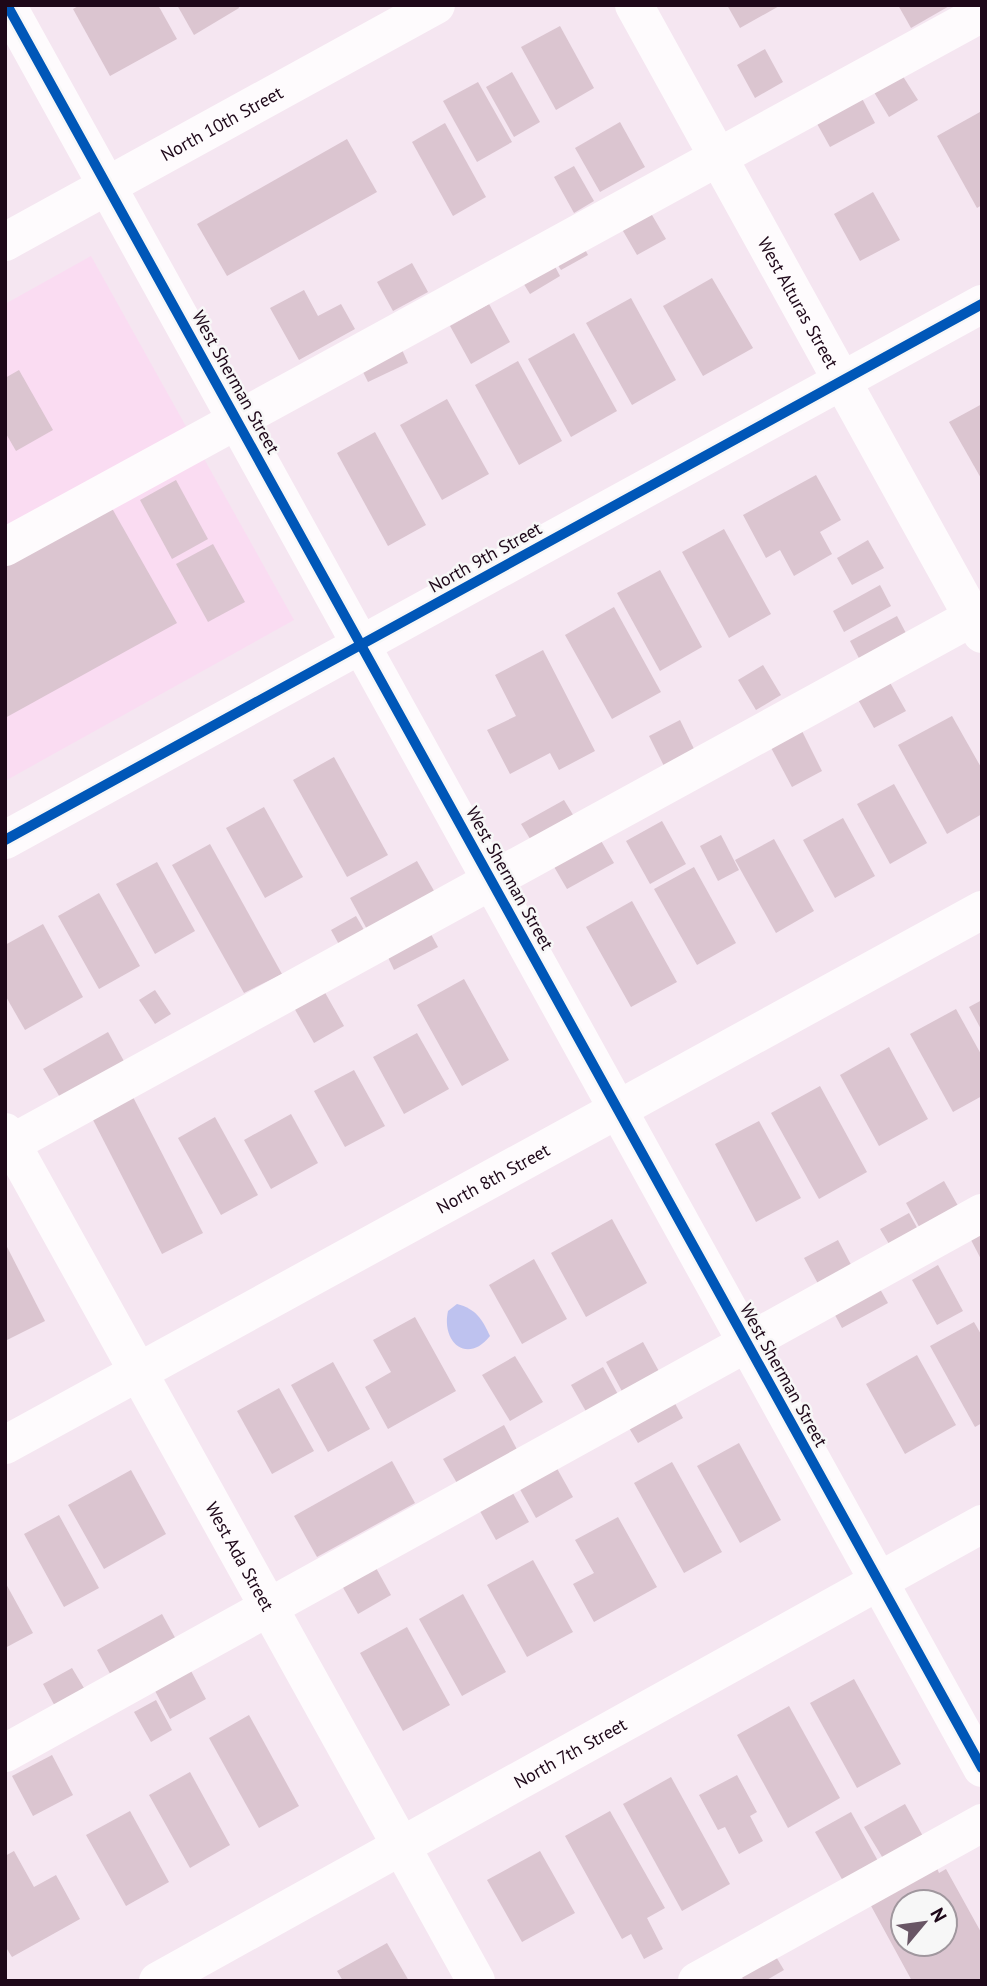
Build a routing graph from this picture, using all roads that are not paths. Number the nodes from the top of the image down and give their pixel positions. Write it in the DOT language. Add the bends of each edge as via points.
graph roads {
  1 [pos="7,5"];
  2 [pos="436,5"];
  3 [pos="634,5"];
  4 [pos="982,13"];
  5 [pos="718,157"];
  6 [pos="107,186"];
  7 [pos="5,242"];
  8 [pos="982,304"];
  9 [pos="842,380"];
  10 [pos="237,420"];
  11 [pos="5,547"];
  12 [pos="979,621"];
  13 [pos="361,645"];
  14 [pos="5,840"];
  15 [pos="491,880"];
  16 [pos="982,910"];
  17 [pos="617,1110"];
  18 [pos="7,1141"];
  19 [pos="982,1213"];
  20 [pos="747,1343"];
  21 [pos="138,1372"];
  22 [pos="5,1445"];
  23 [pos="982,1524"];
  24 [pos="878,1581"];
  25 [pos="268,1607"];
  26 [pos="5,1753"];
  27 [pos="982,1768"];
  28 [pos="982,1823"];
  29 [pos="401,1846"];
  30 [pos="158,1981"];
  31 [pos="475,1981"];
  32 [pos="697,1981"];
  1 -- 6 [label="street, West Sherman Street"];
  2 -- 6 [label="street, North 10th Street"];
  3 -- 5 [label="street, West Alturas Street"];
  4 -- 5 [label="street"];
  5 -- 9 [label="street, West Alturas Street"];
  5 -- 10 [label="street"];
  6 -- 7 [label="street, North 10th Street"];
  6 -- 10 [label="street, West Sherman Street"];
  8 -- 9 [label="street, North 9th Street"];
  9 -- 12 [label="street, West Alturas Street"];
  9 -- 13 [label="street, North 9th Street"];
  10 -- 11 [label="street"];
  10 -- 13 [label="street, West Sherman Street"];
  12 -- 15 [label="street"];
  13 -- 14 [label="street, North 9th Street"];
  13 -- 15 [label="street, West Sherman Street"];
  15 -- 17 [label="street, West Sherman Street"];
  15 -- 18 [label="street"];
  16 -- 17 [label="street, North 8th Street"];
  17 -- 20 [label="street, West Sherman Street"];
  17 -- 21 [label="street, North 8th Street"];
  18 -- 21 [label="street, West Ada Street"];
  19 -- 20 [label="street"];
  20 -- 24 [label="street, West Sherman Street"];
  20 -- 25 [label="street"];
  21 -- 22 [label="street, North 8th Street"];
  21 -- 25 [label="street, West Ada Street"];
  23 -- 24 [label="street, North 7th Street"];
  24 -- 27 [label="street, West Sherman Street"];
  24 -- 29 [label="street, North 7th Street"];
  25 -- 26 [label="street"];
  25 -- 29 [label="street, West Ada Street"];
  28 -- 32 [label="street"];
  29 -- 30 [label="street, North 7th Street"];
  29 -- 31 [label="street, West Ada Street"];
}
